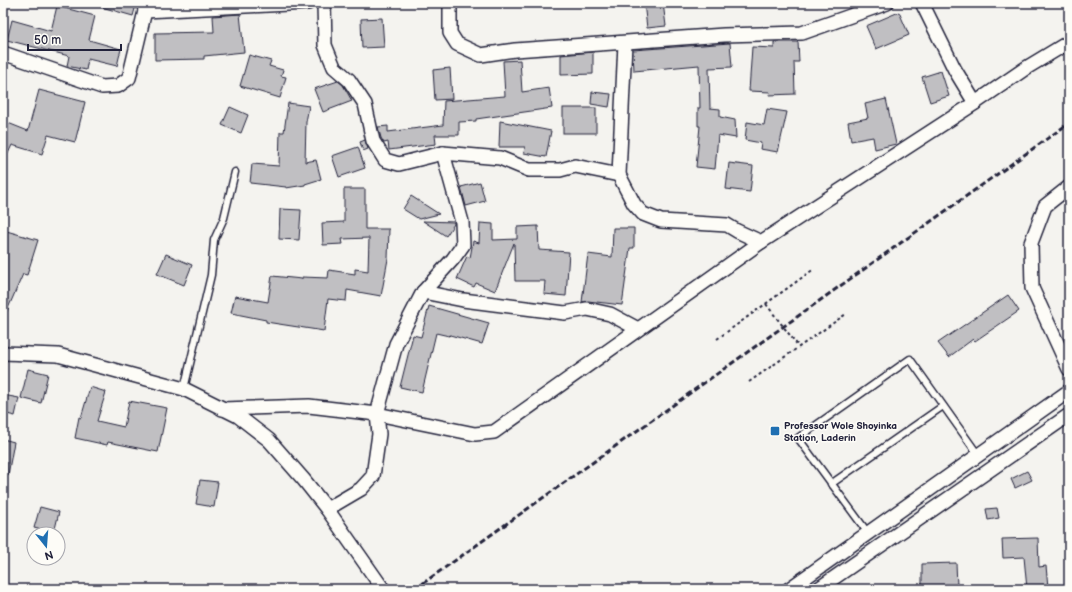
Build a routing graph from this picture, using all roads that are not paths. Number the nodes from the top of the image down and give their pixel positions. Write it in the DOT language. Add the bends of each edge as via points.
graph roads {
  1 [pos="308,3"];
  2 [pos="324,3"];
  3 [pos="450,3"];
  4 [pos="887,3"];
  5 [pos="922,3"];
  6 [pos="144,7"];
  7 [pos="1069,42"];
  8 [pos="625,43"];
  9 [pos="3,53"];
  10 [pos="975,103"];
  11 [pos="443,153"];
  12 [pos="235,172"];
  13 [pos="618,175"];
  14 [pos="1069,187"];
  15 [pos="761,242"];
  16 [pos="423,292"];
  17 [pos="638,330"];
  18 [pos="3,352"];
  19 [pos="1069,369"];
  20 [pos="184,389"];
  21 [pos="1069,391"];
  22 [pos="944,406"];
  23 [pos="222,409"];
  24 [pos="377,414"];
  25 [pos="1069,415"];
  26 [pos="978,456"];
  27 [pos="832,484"];
  28 [pos="327,509"];
  29 [pos="868,533"];
  30 [pos="383,589"];
  31 [pos="789,589"];
  32 [pos="818,589"];
  1 -- 6 [label="street"];
  2 -- 11 [label="street" via="325,45 334,67 349,80 365,104 373,142 385,160 399,164"];
  3 -- 8 [label="street" via="450,33 457,44 481,55 515,50"];
  4 -- 8 [label="street" via="802,34 724,35"];
  5 -- 10 [label="street" via="955,70"];
  6 -- 9 [label="street" via="129,78 118,86 102,87"];
  7 -- 10 [label="street"];
  8 -- 13 [label="street"];
  10 -- 15 [label="street"];
  11 -- 13 [label="street" via="500,158 529,170 560,170 574,166"];
  11 -- 16 [label="street" via="462,222 464,245"];
  12 -- 20 [label="lane" via="224,218 214,240 211,275"];
  13 -- 15 [label="street" via="634,204 643,214 661,221 727,225"];
  14 -- 19 [label="street" via="1045,206 1031,243 1032,288"];
  15 -- 17 [label="street"];
  16 -- 17 [label="street" via="463,300 565,313 587,309 610,314"];
  16 -- 24 [label="street" via="396,344"];
  17 -- 24 [label="street" via="494,432 475,434"];
  18 -- 20 [label="street" via="58,355"];
  20 -- 23 [label="street"];
  21 -- 26 [label="street"];
  22 -- 26 [label="lane"];
  22 -- 27 [label="lane"];
  22 -- 27 [label="lane" via="910,359 798,438"];
  23 -- 24 [label="street" via="309,406"];
  23 -- 28 [label="street" via="238,416 269,440"];
  24 -- 28 [label="street" via="379,434 373,476 361,489"];
  25 -- 32 [label="street"];
  26 -- 29 [label="street"];
  27 -- 29 [label="lane"];
  28 -- 30 [label="street"];
  29 -- 31 [label="street"];
}
